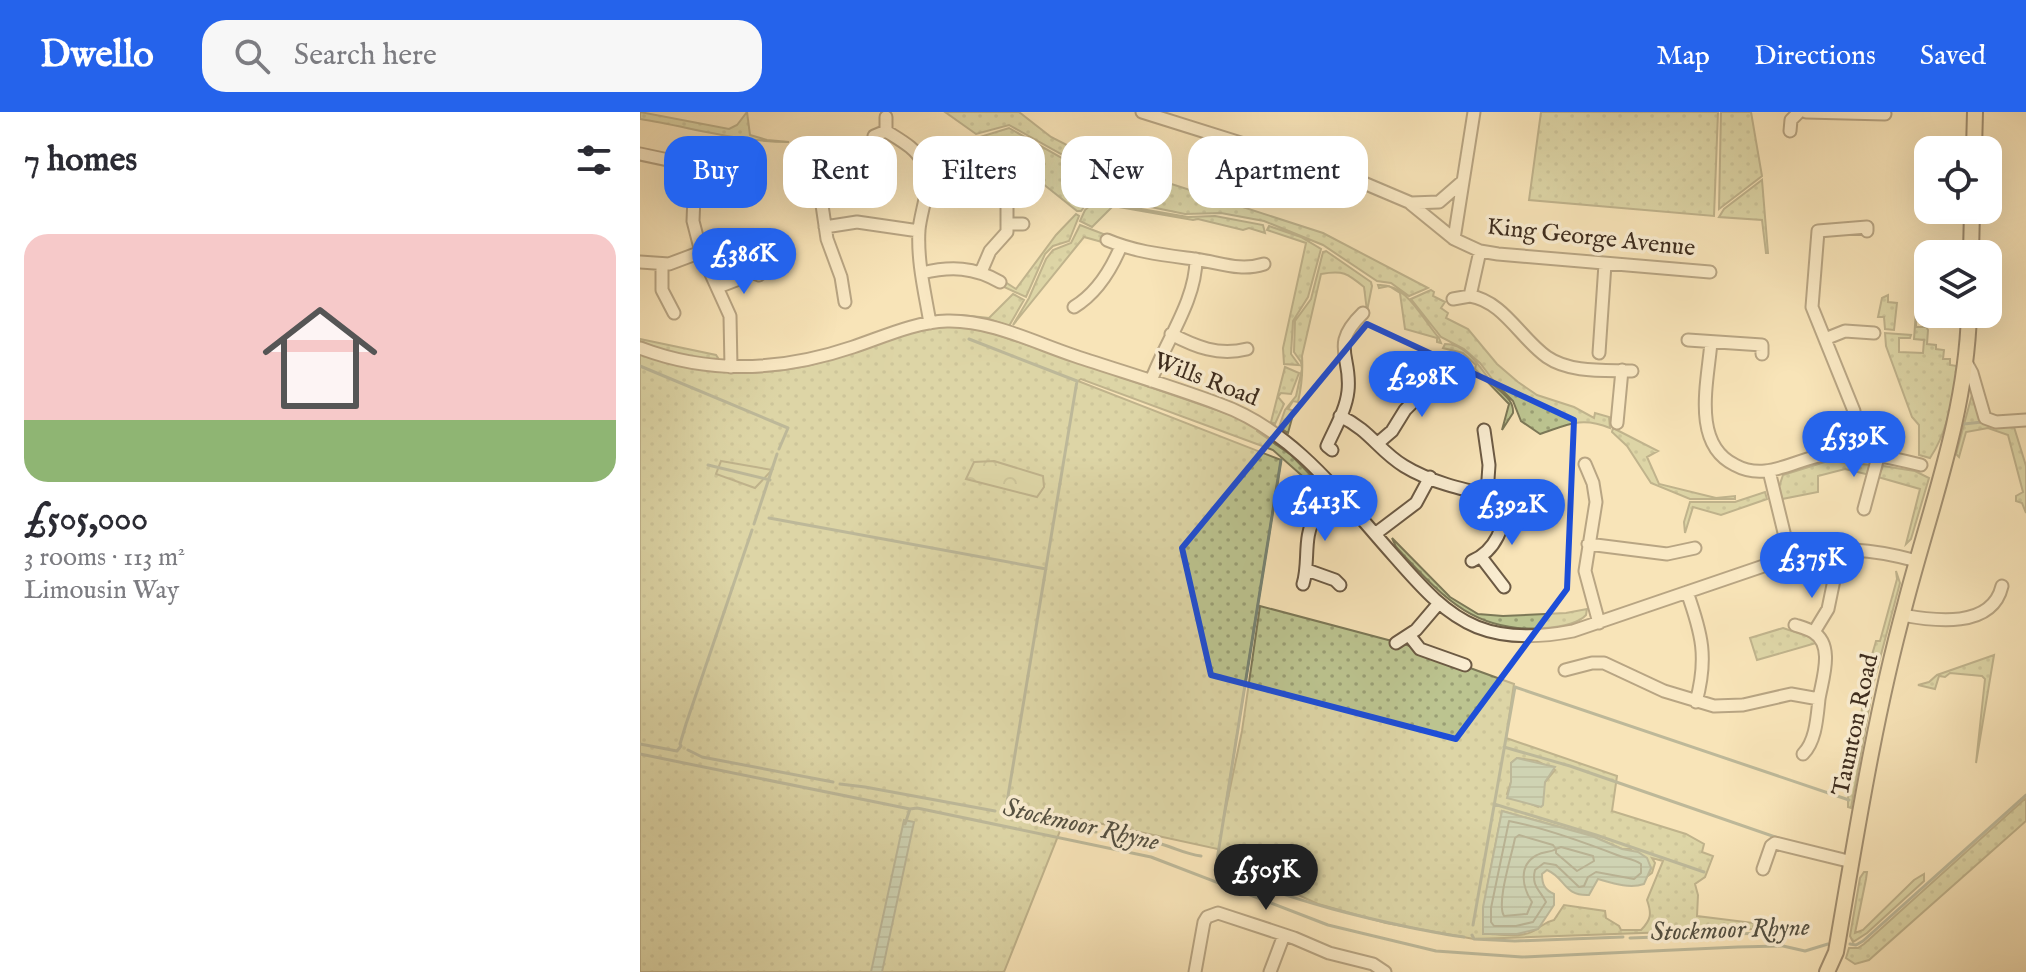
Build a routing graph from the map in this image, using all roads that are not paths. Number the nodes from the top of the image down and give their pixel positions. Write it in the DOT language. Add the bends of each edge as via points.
graph roads {
  1 [pos="1142,112"];
  2 [pos="1474,112"];
  3 [pos="1799,112"];
  4 [pos="1806,112"];
  5 [pos="1975,112"];
  6 [pos="1885,114"];
  7 [pos="886,117"];
  8 [pos="886,131"];
  9 [pos="1790,131"];
  10 [pos="874,136"];
  11 [pos="1974,136"];
  12 [pos="913,150"];
  13 [pos="640,154"];
  14 [pos="664,159"];
  15 [pos="1463,180"];
  16 [pos="1411,203"];
  17 [pos="693,208"];
  18 [pos="822,208"];
  19 [pos="922,208"];
  20 [pos="1007,208"];
  21 [pos="1009,224"];
  22 [pos="1023,224"];
  23 [pos="825,227"];
  24 [pos="919,231"];
  25 [pos="1867,231"];
  26 [pos="1454,239"];
  27 [pos="1107,240"];
  28 [pos="1121,246"];
  29 [pos="1480,251"];
  30 [pos="701,252"];
  31 [pos="747,255"];
  32 [pos="1196,259"];
  33 [pos="640,262"];
  34 [pos="1605,264"];
  35 [pos="662,265"];
  36 [pos="1256,270"];
  37 [pos="981,272"];
  38 [pos="1710,272"];
  39 [pos="922,273"];
  40 [pos="1000,282"];
  41 [pos="718,287"];
  42 [pos="1470,296"];
  43 [pos="1453,299"];
  44 [pos="845,302"];
  45 [pos="1084,306"];
  46 [pos="676,314"];
  47 [pos="1355,317"];
  48 [pos="930,323"];
  49 [pos="1968,328"];
  50 [pos="1874,333"];
  51 [pos="1171,334"];
  52 [pos="1825,339"];
  53 [pos="1688,340"];
  54 [pos="1711,342"];
  55 [pos="1596,345"];
  56 [pos="640,348"];
  57 [pos="1247,349"];
  58 [pos="1762,354"];
  59 [pos="1966,362"];
  60 [pos="731,367"];
  61 [pos="1426,371"];
  62 [pos="1151,381"];
  63 [pos="1340,416"];
  64 [pos="2024,420"];
  65 [pos="1617,423"];
  66 [pos="1489,436"];
  67 [pos="1378,443"];
  68 [pos="1327,449"];
  69 [pos="1856,454"];
  70 [pos="1878,457"];
  71 [pos="1921,465"];
  72 [pos="1769,471"];
  73 [pos="1584,473"];
  74 [pos="1430,477"];
  75 [pos="1338,493"];
  76 [pos="1487,494"];
  77 [pos="1509,499"];
  78 [pos="1863,501"];
  79 [pos="1522,503"];
  80 [pos="1375,534"];
  81 [pos="1588,544"];
  82 [pos="1687,546"];
  83 [pos="1790,557"];
  84 [pos="1917,561"];
  85 [pos="1307,570"];
  86 [pos="1339,580"];
  87 [pos="1505,581"];
  88 [pos="1303,584"];
  89 [pos="1829,585"];
  90 [pos="2002,586"];
  91 [pos="1687,592"];
  92 [pos="1439,603"];
  93 [pos="1902,615"];
  94 [pos="1599,623"];
  95 [pos="1795,625"];
  96 [pos="1814,632"];
  97 [pos="1409,635"];
  98 [pos="1396,643"];
  99 [pos="1460,661"];
  100 [pos="1565,670"];
  101 [pos="1819,699"];
  102 [pos="1696,702"];
  103 [pos="1809,752"];
  104 [pos="1852,862"];
  105 [pos="1763,869"];
  106 [pos="1284,935"];
  107 [pos="1833,964"];
  108 [pos="1195,972"];
  109 [pos="1270,972"];
  110 [pos="1385,972"];
  1 -- 16 [label="street" via="1352,178"];
  2 -- 15 [label="street, King George Avenue"];
  3 -- 9 [label="street"];
  4 -- 6 [label="street"];
  5 -- 11 [label="main road"];
  7 -- 8 [label="street"];
  8 -- 10 [label="street"];
  8 -- 12 [label="street"];
  13 -- 14 [label="street"];
  15 -- 16 [label="street" via="1439,202"];
  15 -- 26 [label="street, King George Avenue"];
  16 -- 26 [label="street"];
  17 -- 30 [label="street"];
  18 -- 23 [label="street"];
  19 -- 24 [label="street"];
  20 -- 21 [label="street"];
  21 -- 22 [label="street"];
  21 -- 37 [label="street"];
  23 -- 24 [label="street" via="857,222"];
  23 -- 44 [label="street"];
  24 -- 39 [label="street"];
  25 -- 52 [label="street" via="1818,231 1812,307"];
  26 -- 29 [label="street, King George Avenue"];
  27 -- 28 [label="street"];
  28 -- 32 [label="street"];
  28 -- 45 [label="street"];
  29 -- 34 [label="street, King George Avenue"];
  29 -- 42 [label="street"];
  30 -- 35 [label="street"];
  30 -- 41 [label="street"];
  31 -- 41 [label="street" via="755,273"];
  32 -- 36 [label="street"];
  32 -- 51 [label="street" via="1188,296"];
  33 -- 35 [label="street"];
  34 -- 38 [label="street, King George Avenue"];
  34 -- 55 [label="street"];
  35 -- 46 [label="street" via="662,290"];
  37 -- 39 [label="street" via="959,268"];
  37 -- 40 [label="street"];
  39 -- 48 [label="street"];
  41 -- 60 [label="street" via="730,316"];
  42 -- 43 [label="street"];
  42 -- 65 [label="street" via="1491,305 1558,363 1627,370 1613,410"];
  47 -- 63 [label="street" via="1344,344 1348,385"];
  48 -- 60 [label="street, Wills Road" via="811,360"];
  48 -- 62 [label="street, Wills Road" via="984,325"];
  49 -- 59 [label="main road, Taunton Road"];
  50 -- 52 [label="street" via="1845,331"];
  51 -- 57 [label="street" via="1234,358"];
  51 -- 62 [label="street"];
  52 -- 69 [label="street" via="1854,411"];
  53 -- 54 [label="street"];
  54 -- 58 [label="street" via="1762,345"];
  54 -- 72 [label="street" via="1706,421 1712,443 1736,466"];
  56 -- 60 [label="street, Wills Road"];
  59 -- 64 [label="street" via="1985,418"];
  59 -- 84 [label="main road, Taunton Road" via="1954,431"];
  61 -- 67 [label="street" via="1417,400"];
  62 -- 75 [label="street, Wills Road" via="1266,427"];
  63 -- 67 [label="street"];
  63 -- 68 [label="street"];
  66 -- 76 [label="street"];
  67 -- 74 [label="street" via="1400,464"];
  69 -- 70 [label="street"];
  69 -- 72 [label="street" via="1827,454"];
  70 -- 71 [label="street"];
  70 -- 78 [label="street"];
  72 -- 83 [label="street"];
  73 -- 81 [label="street" via="1596,502"];
  74 -- 76 [label="street"];
  74 -- 80 [label="street" via="1416,503"];
  75 -- 80 [label="street, Wills Road"];
  75 -- 85 [label="street" via="1311,525"];
  76 -- 77 [label="street"];
  77 -- 79 [label="street"];
  77 -- 87 [label="street" via="1498,538 1476,559"];
  80 -- 92 [label="street, Wills Road"];
  81 -- 82 [label="street" via="1667,554"];
  81 -- 94 [label="street" via="1585,571"];
  83 -- 84 [label="street, Wills Road" via="1845,548"];
  83 -- 91 [label="street, Wills Road"];
  84 -- 93 [label="main road, Taunton Road"];
  85 -- 86 [label="street"];
  85 -- 88 [label="street"];
  89 -- 96 [label="street" via="1828,609"];
  90 -- 93 [label="street" via="1994,603 1969,617 1942,621"];
  91 -- 94 [label="street, Wills Road"];
  91 -- 102 [label="street" via="1703,647"];
  92 -- 94 [label="street, Wills Road" via="1478,627 1505,634 1550,635"];
  92 -- 97 [label="street"];
  93 -- 104 [label="main road, Taunton Road"];
  95 -- 96 [label="street"];
  96 -- 101 [label="street" via="1826,655"];
  97 -- 98 [label="street"];
  97 -- 99 [label="street" via="1420,649"];
  100 -- 102 [label="street" via="1604,663"];
  101 -- 102 [label="street" via="1791,694 1728,707"];
  101 -- 103 [label="street"];
  104 -- 105 [label="street" via="1775,843"];
  104 -- 107 [label="main road, Taunton Road"];
  106 -- 108 [label="street" via="1213,914 1204,922"];
  106 -- 109 [label="street"];
  106 -- 110 [label="street"];
}
